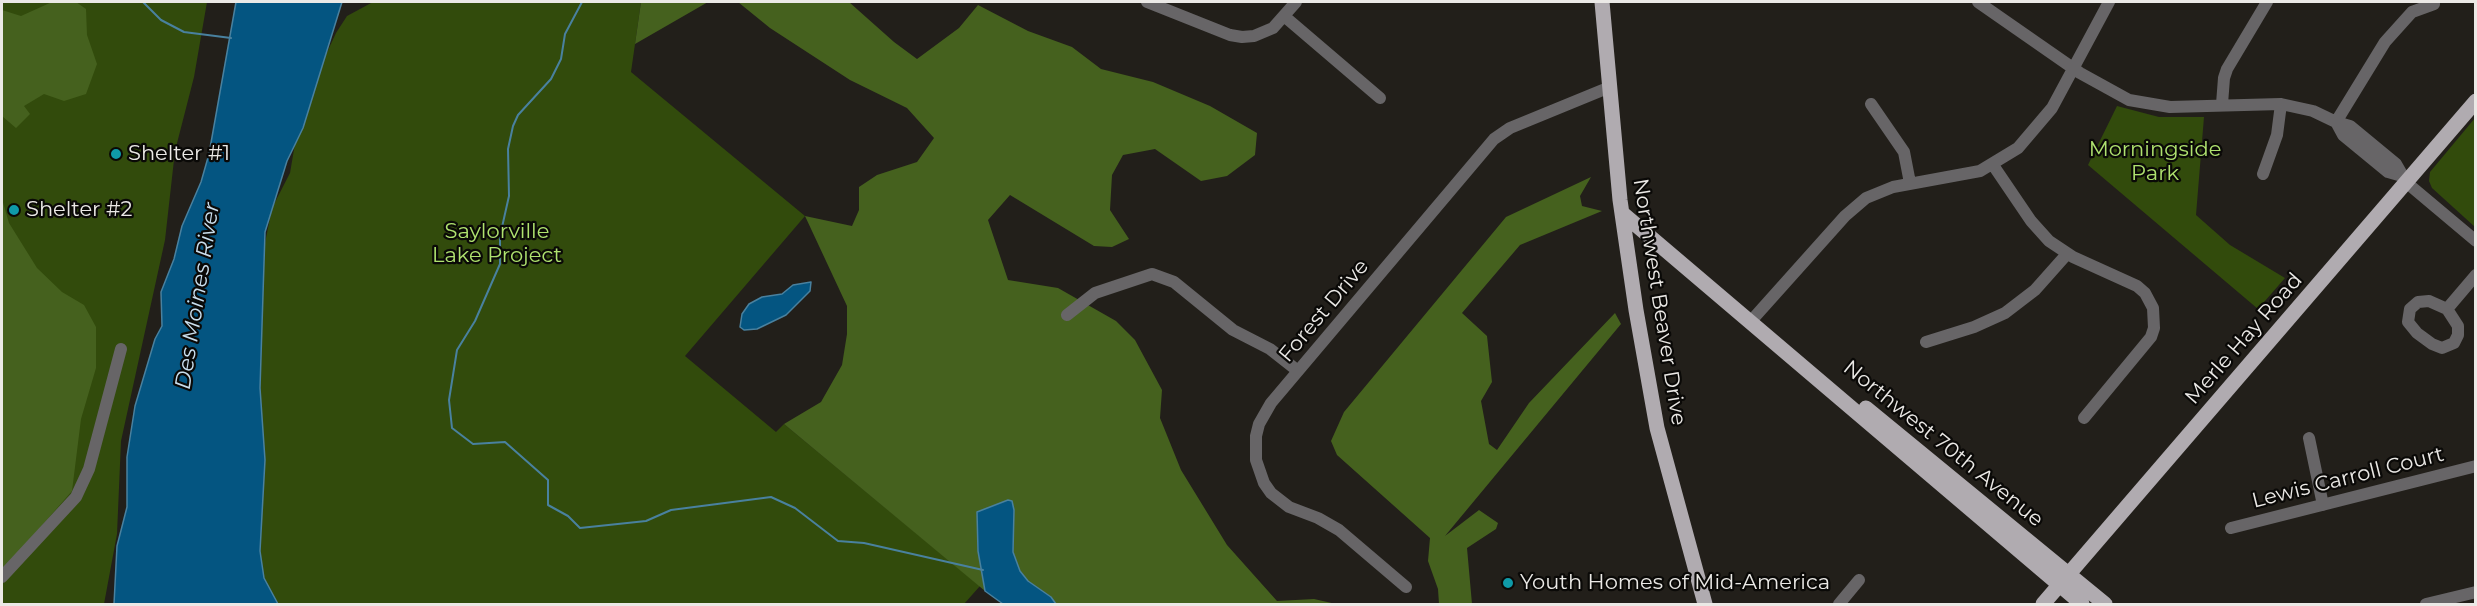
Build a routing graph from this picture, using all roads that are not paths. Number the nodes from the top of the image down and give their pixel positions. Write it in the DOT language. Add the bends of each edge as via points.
graph roads {
  1 [pos="1147,2"];
  2 [pos="1296,2"];
  3 [pos="1602,2"];
  4 [pos="1978,2"];
  5 [pos="2109,2"];
  6 [pos="2266,2"];
  7 [pos="2434,4"];
  8 [pos="1284,16"];
  9 [pos="2073,68"];
  10 [pos="1610,87"];
  11 [pos="1380,98"];
  12 [pos="2475,101"];
  13 [pos="1870,104"];
  14 [pos="2222,104"];
  15 [pos="2281,104"];
  16 [pos="2336,122"];
  17 [pos="1993,165"];
  18 [pos="2263,174"];
  19 [pos="2404,180"];
  20 [pos="1910,183"];
  21 [pos="1622,213"];
  22 [pos="2475,241"];
  23 [pos="2067,254"];
  24 [pos="2475,275"];
  25 [pos="2447,309"];
  26 [pos="1067,315"];
  27 [pos="1752,321"];
  28 [pos="1926,342"];
  29 [pos="121,349"];
  30 [pos="1298,371"];
  31 [pos="2084,418"];
  32 [pos="2309,438"];
  33 [pos="2475,466"];
  34 [pos="2323,505"];
  35 [pos="2231,528"];
  36 [pos="2,577"];
  37 [pos="2064,579"];
  38 [pos="1859,580"];
  39 [pos="1406,587"];
  40 [pos="2475,592"];
  41 [pos="1704,604"];
  42 [pos="1839,604"];
  43 [pos="2043,604"];
  44 [pos="2082,604"];
  45 [pos="2105,604"];
  46 [pos="2426,604"];
  1 -- 8 [label="street" via="1242,37 1273,28"];
  2 -- 8 [label="street"];
  3 -- 10 [label="main road, Northwest Beaver Drive"];
  4 -- 9 [label="street"];
  5 -- 9 [label="street"];
  6 -- 14 [label="street" via="2227,69"];
  7 -- 16 [label="street" via="2412,12 2385,42"];
  8 -- 11 [label="street"];
  9 -- 14 [label="street" via="2139,103 2169,107"];
  9 -- 17 [label="street" via="2039,125 2018,148"];
  10 -- 21 [label="main road, Northwest Beaver Drive"];
  10 -- 30 [label="street, Forest Drive" via="1510,128 1494,139"];
  12 -- 19 [label="main road, Merle Hay Road"];
  13 -- 20 [label="street" via="1904,152"];
  14 -- 15 [label="street"];
  15 -- 16 [label="street" via="2313,111"];
  15 -- 18 [label="street" via="2277,135"];
  16 -- 19 [label="street" via="2350,126 2396,164"];
  17 -- 20 [label="street" via="1966,174"];
  17 -- 23 [label="street" via="2039,232"];
  19 -- 22 [label="street"];
  19 -- 37 [label="main road, Merle Hay Road"];
  20 -- 27 [label="street" via="1879,192 1856,206"];
  21 -- 27 [label="main road, Northwest 70th Avenue"];
  21 -- 41 [label="main road, Northwest Beaver Drive" via="1657,428"];
  23 -- 28 [label="street" via="2035,290 2005,313"];
  23 -- 31 [label="street" via="2137,286 2150,300 2155,318 2146,345"];
  24 -- 25 [label="street"];
  26 -- 30 [label="street" via="1095,293 1152,274 1174,282 1233,330 1270,349"];
  27 -- 37 [label="main road, Northwest 70th Avenue" via="1827,389"];
  29 -- 36 [label="street" via="89,469 76,497"];
  30 -- 39 [label="street, Forest Drive" via="1259,424 1256,460 1264,483 1289,507 1340,530"];
  32 -- 34 [label="street"];
  33 -- 34 [label="street, Lewis Carroll Court"];
  34 -- 35 [label="street, Lewis Carroll Court"];
  37 -- 43 [label="main road, Merle Hay Road"];
  37 -- 44 [label="main road, Northwest 70th Avenue"];
  37 -- 45 [label="main road, Northwest 70th Avenue"];
  38 -- 42 [label="street"];
  40 -- 46 [label="street"];
}
